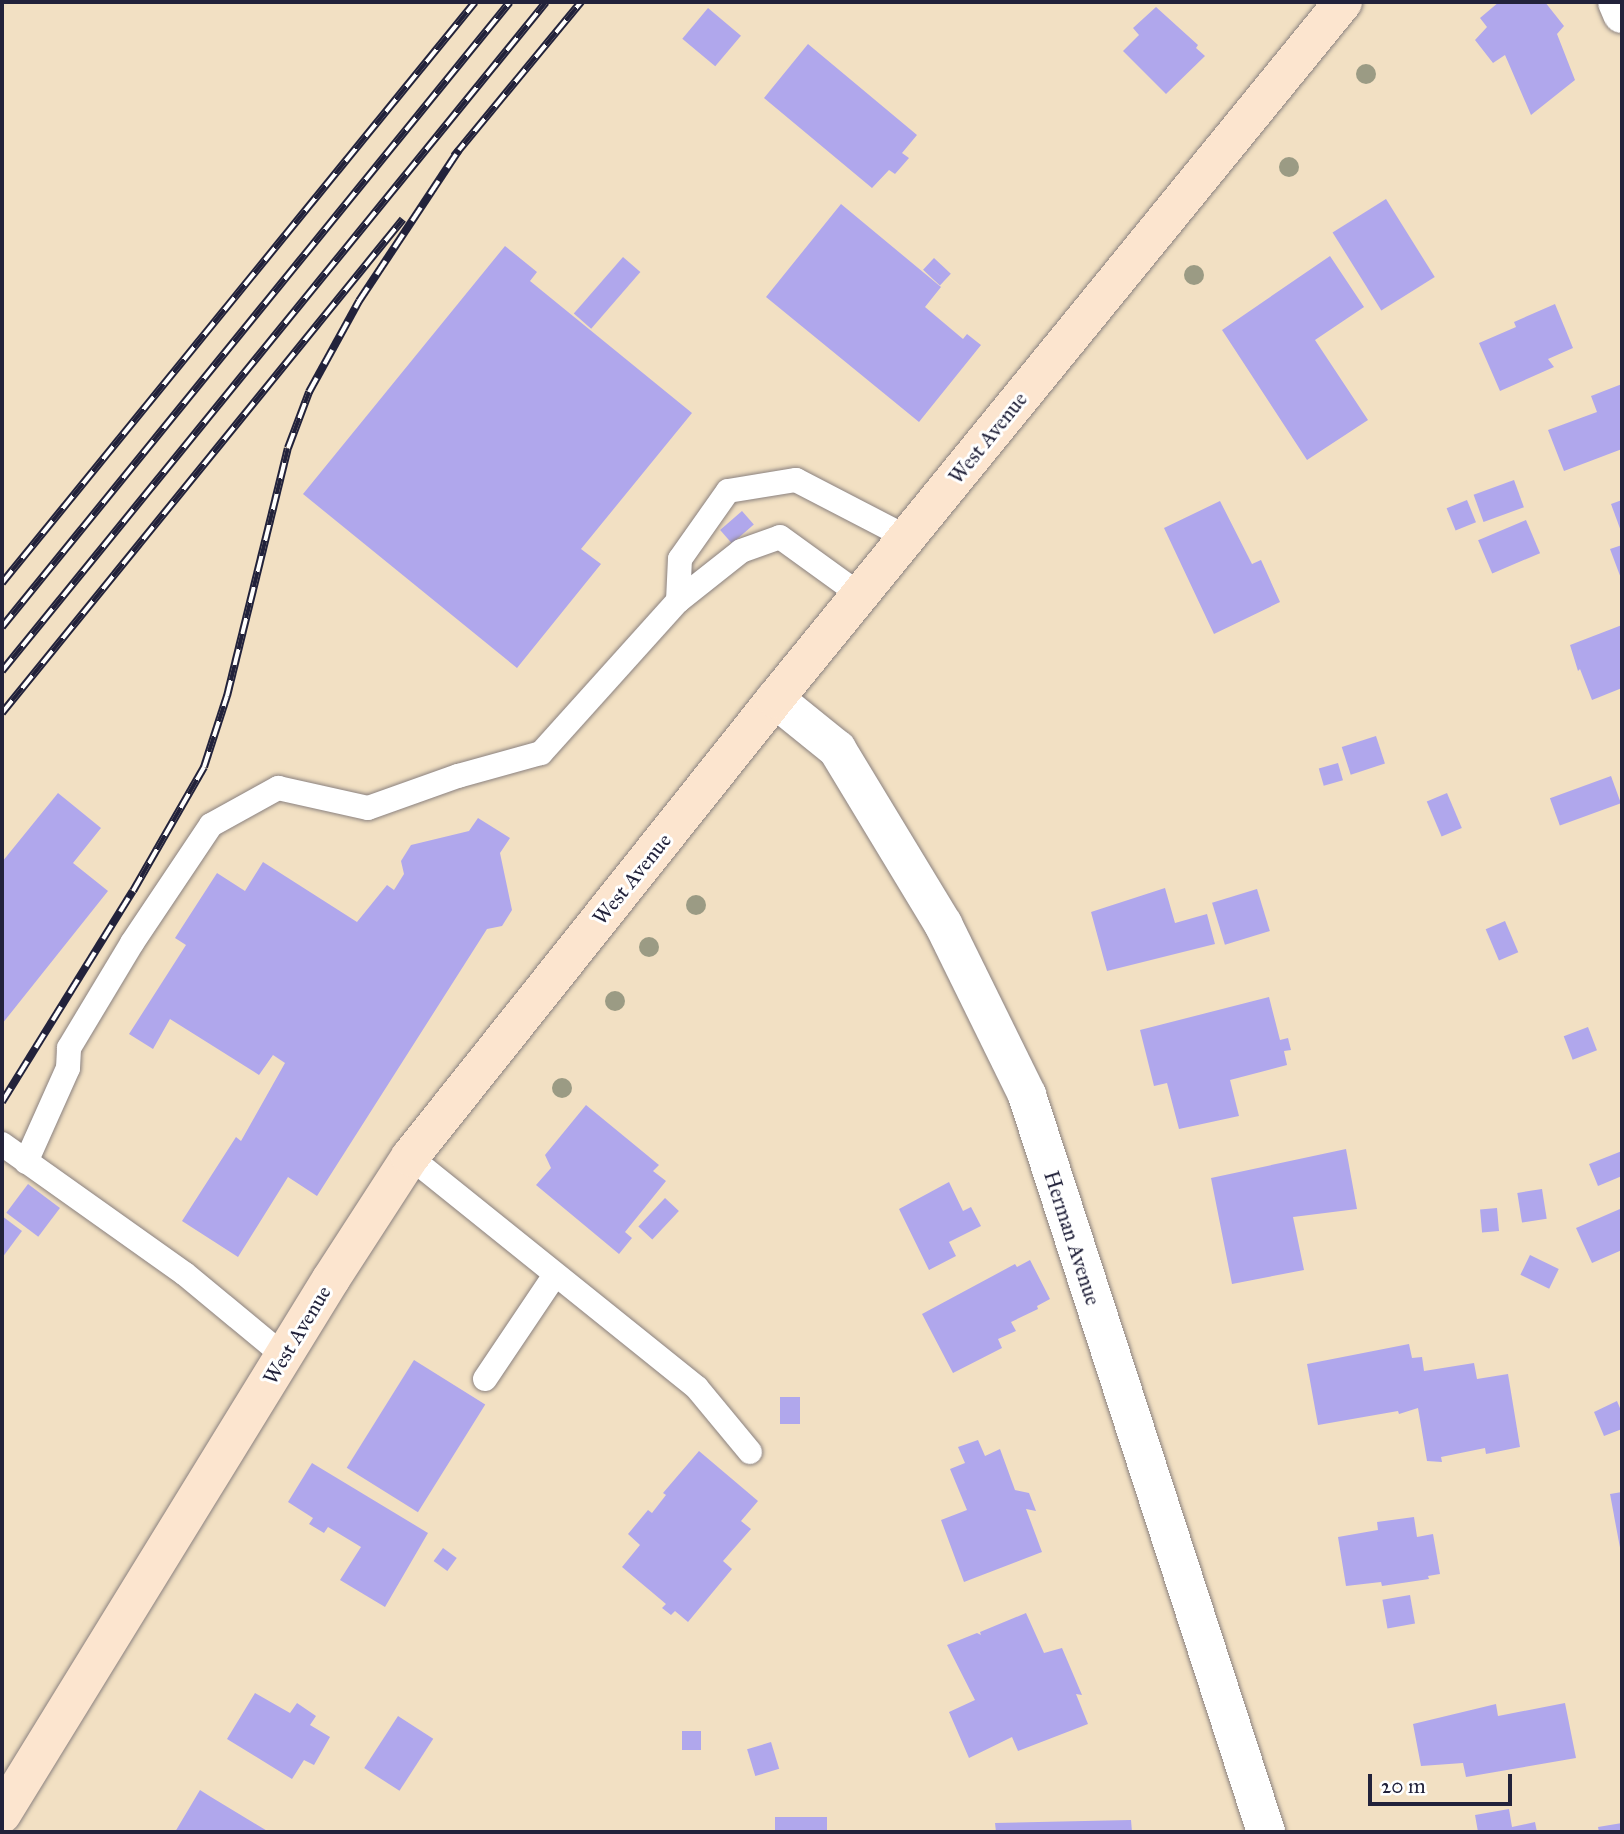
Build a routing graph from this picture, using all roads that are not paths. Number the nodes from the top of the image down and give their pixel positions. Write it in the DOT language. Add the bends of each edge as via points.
graph roads {
  1 [pos="1343,2"];
  2 [pos="1618,2"];
  3 [pos="1622,14"];
  4 [pos="908,538"];
  5 [pos="860,595"];
  6 [pos="678,601"];
  7 [pos="775,699"];
  8 [pos="2,1144"];
  9 [pos="410,1157"];
  10 [pos="26,1162"];
  11 [pos="555,1275"];
  12 [pos="284,1356"];
  13 [pos="485,1380"];
  14 [pos="750,1452"];
  15 [pos="2,1814"];
  16 [pos="1266,1832"];
  1 -- 4 [label="main road, West Avenue"];
  2 -- 3 [label="street"];
  4 -- 5 [label="main road, West Avenue"];
  4 -- 6 [label="lane" via="796,480 728,491 680,559"];
  5 -- 6 [label="lane" via="780,537 741,551"];
  5 -- 7 [label="main road, West Avenue"];
  6 -- 10 [label="lane" via="541,753 368,808 278,788 211,825 69,1048 68,1068"];
  7 -- 9 [label="main road, West Avenue"];
  7 -- 16 [label="street, Herman Avenue" via="836,749 943,924 1027,1095"];
  8 -- 10 [label="lane"];
  9 -- 11 [label="lane"];
  9 -- 12 [label="main road, West Avenue"];
  10 -- 12 [label="lane" via="185,1274"];
  11 -- 13 [label="lane"];
  11 -- 14 [label="lane" via="697,1388"];
  12 -- 15 [label="main road, West Avenue"];
}
